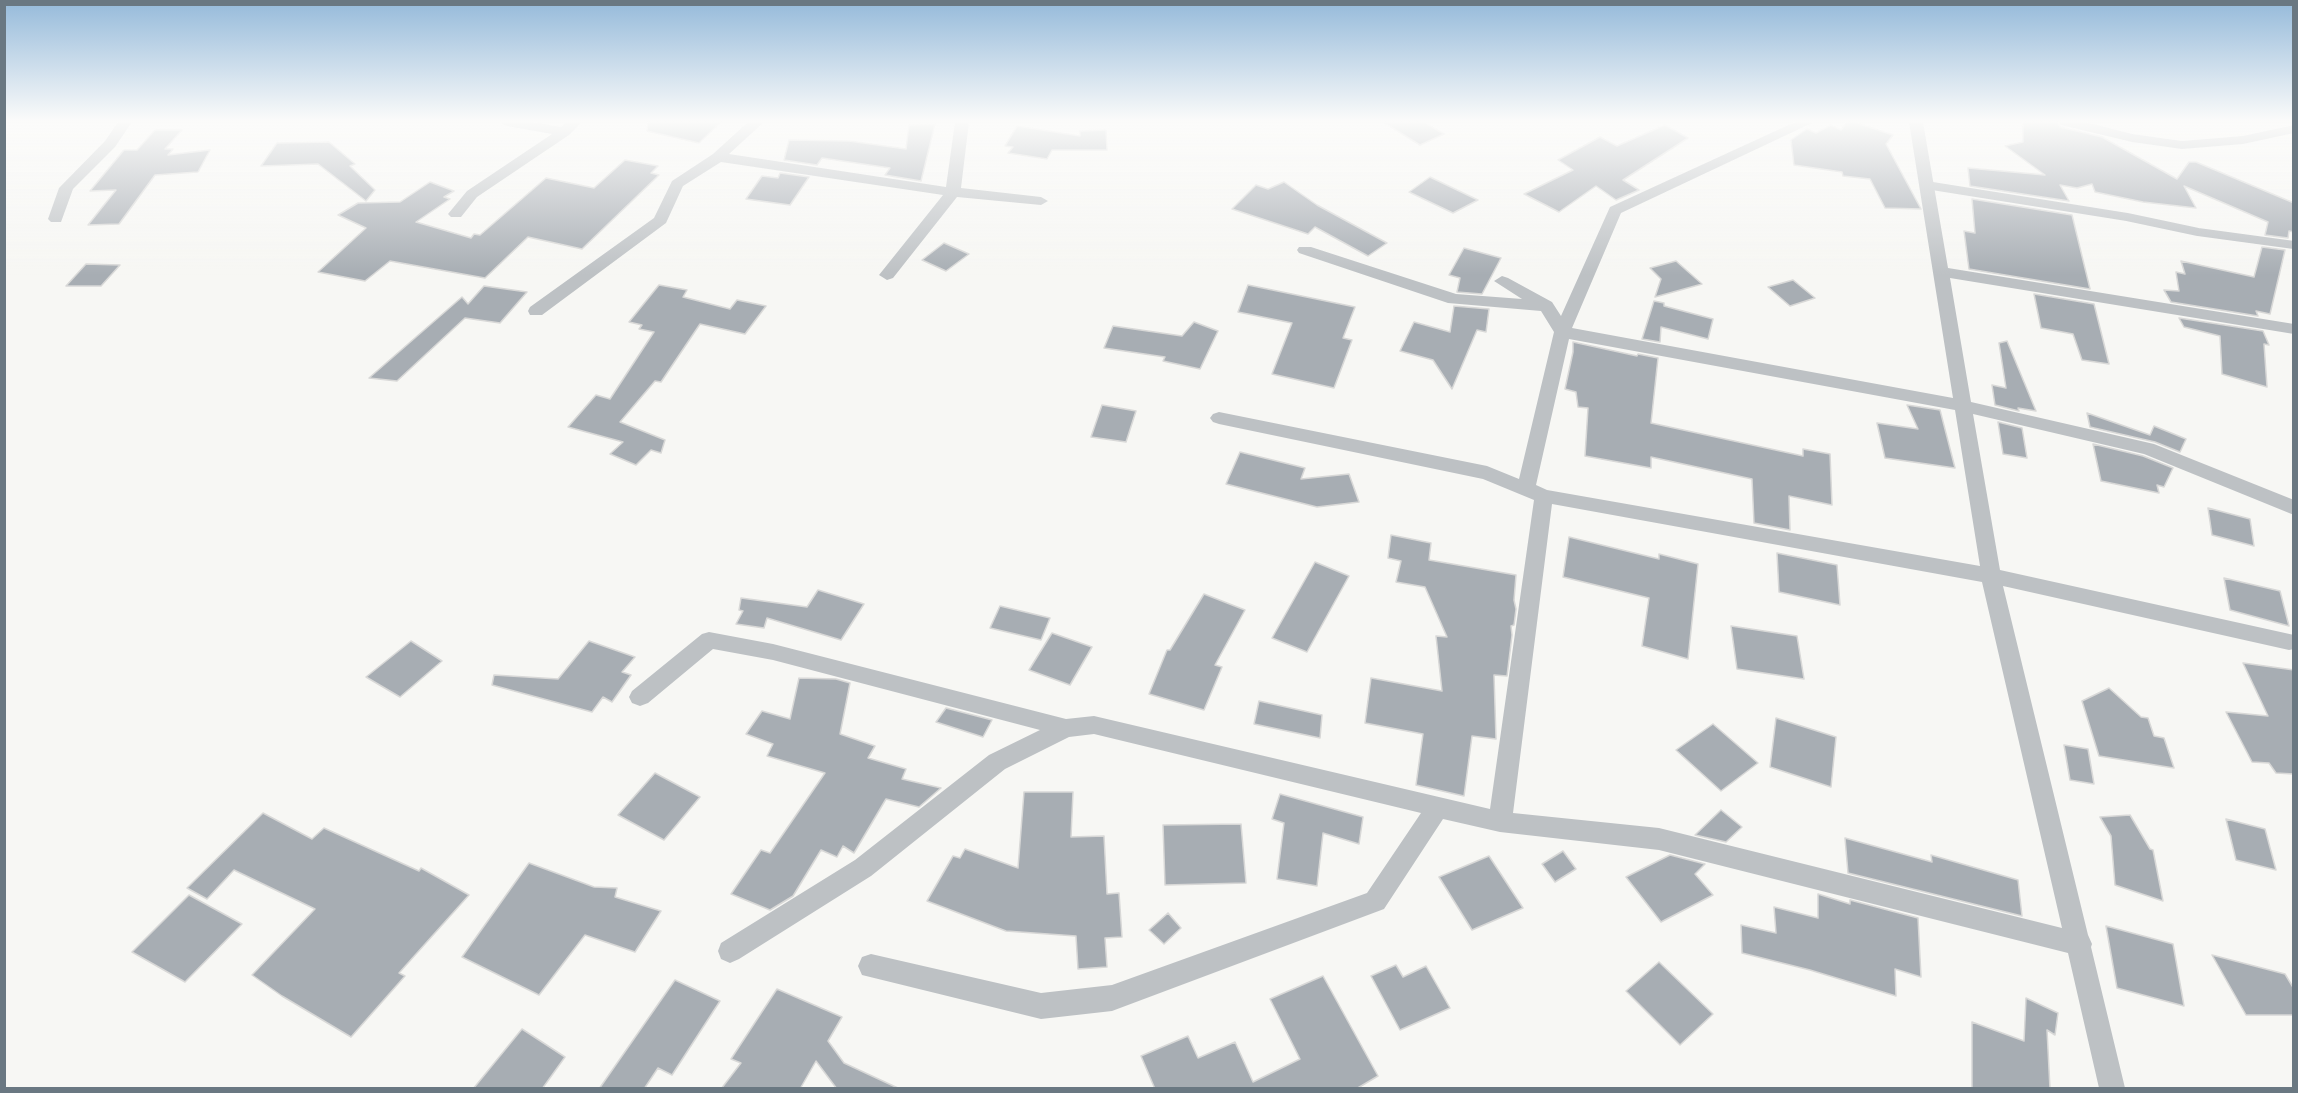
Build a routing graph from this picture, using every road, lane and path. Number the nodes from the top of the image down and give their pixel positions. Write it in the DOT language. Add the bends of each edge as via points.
graph roads {
  1 [pos="81,173"];
  2 [pos="502,173"];
  3 [pos="694,173"];
  4 [pos="825,173"];
  5 [pos="955,173"];
  6 [pos="1696,173"];
  7 [pos="1924,173"];
  8 [pos="1926,185"];
  9 [pos="953,192"];
  10 [pos="1041,201"];
  11 [pos="456,214"];
  12 [pos="56,219"];
  13 [pos="2294,245"];
  14 [pos="1305,250"];
  15 [pos="1940,272"];
  16 [pos="887,274"];
  17 [pos="1502,281"];
  18 [pos="1546,306"];
  19 [pos="536,311"];
  20 [pos="2294,329"];
  21 [pos="1562,332"];
  22 [pos="1963,406"];
  23 [pos="1219,418"];
  24 [pos="1535,492"];
  25 [pos="2294,508"];
  26 [pos="1991,576"];
  27 [pos="2289,642"];
  28 [pos="640,697"];
  29 [pos="1066,728"];
  30 [pos="1438,807"];
  31 [pos="1500,822"];
  32 [pos="2080,944"];
  33 [pos="730,951"];
  34 [pos="871,966"];
  35 [pos="2112,1089"];
  1 -- 12 [label="street" via="66,188"];
  2 -- 11 [label="street" via="472,194"];
  3 -- 19 [label="street" via="677,184 661,220"];
  4 -- 9 [label="street"];
  5 -- 9 [label="street"];
  6 -- 21 [label="street" via="1615,210"];
  7 -- 8 [label="street"];
  8 -- 13 [label="lane"];
  8 -- 15 [label="street"];
  9 -- 10 [label="street"];
  9 -- 16 [label="street"];
  14 -- 18 [label="street" via="1454,299"];
  15 -- 20 [label="street"];
  15 -- 22 [label="street"];
  17 -- 18 [label="street"];
  18 -- 21 [label="street"];
  21 -- 22 [label="street"];
  21 -- 24 [label="street"];
  22 -- 25 [label="street" via="2148,450"];
  22 -- 26 [label="street"];
  23 -- 24 [label="street" via="1487,473"];
  24 -- 26 [label="street"];
  24 -- 31 [label="street"];
  26 -- 27 [label="street"];
  26 -- 32 [label="street"];
  28 -- 29 [label="street" via="709,640 773,652"];
  29 -- 30 [label="street" via="1094,725"];
  29 -- 33 [label="street" via="997,762 863,868"];
  30 -- 31 [label="street"];
  30 -- 34 [label="street" via="1375,901 1112,998 1041,1006"];
  31 -- 32 [label="street" via="1659,839"];
  32 -- 35 [label="street"];
}
